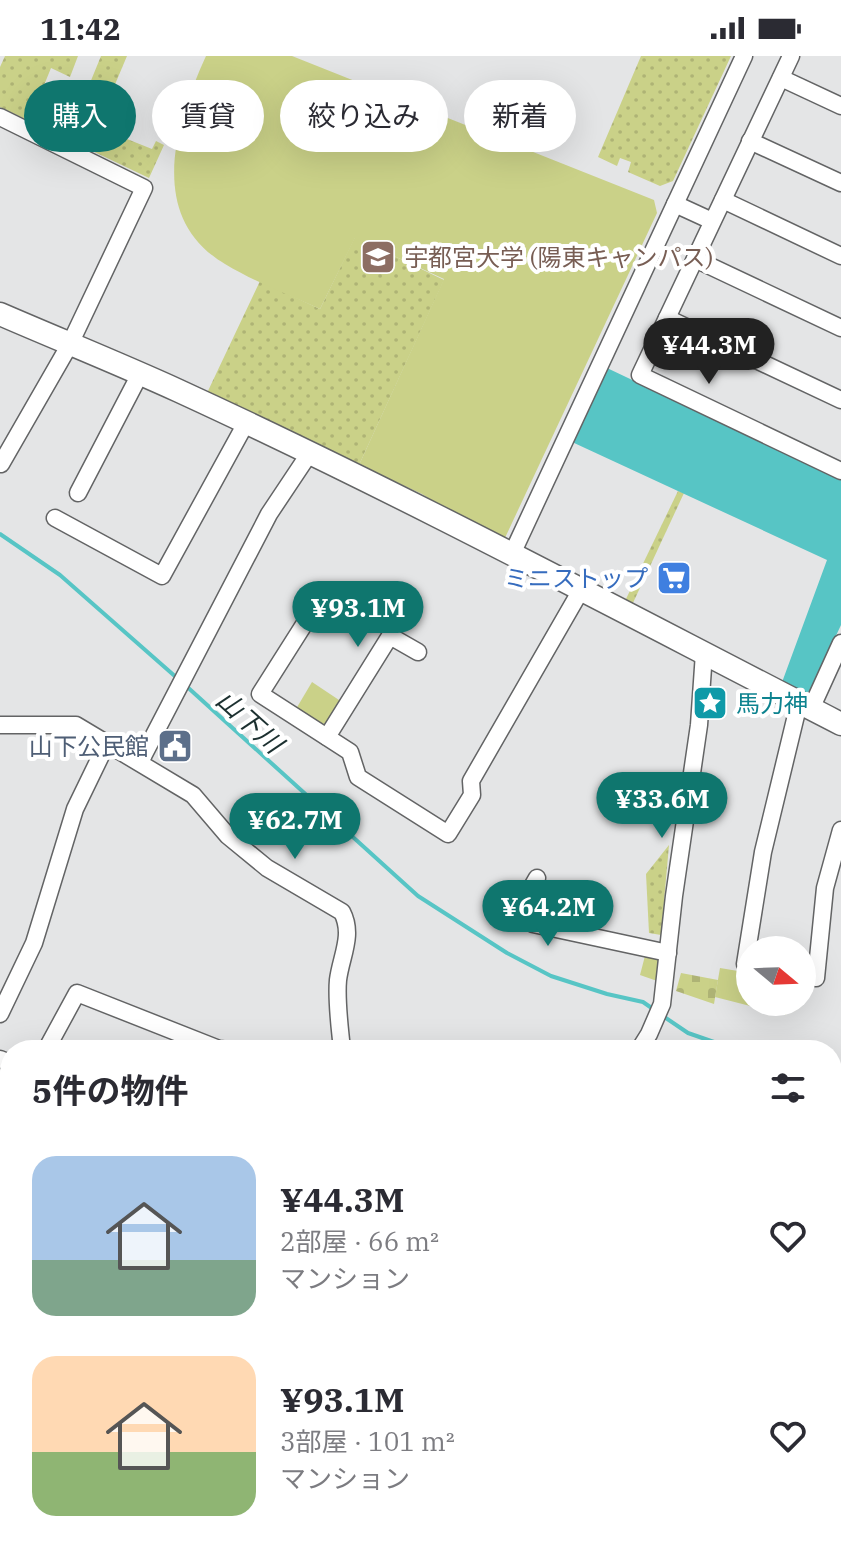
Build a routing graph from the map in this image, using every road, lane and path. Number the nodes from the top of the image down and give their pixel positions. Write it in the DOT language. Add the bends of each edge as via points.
graph roads {
  1 [pos="744,56"];
  2 [pos="791,56"];
  3 [pos="781,78"];
  4 [pos="841,106"];
  5 [pos="0,117"];
  6 [pos="750,141"];
  7 [pos="841,183"];
  8 [pos="723,200"];
  9 [pos="675,204"];
  10 [pos="712,221"];
  11 [pos="841,256"];
  12 [pos="695,259"];
  13 [pos="0,314"];
  14 [pos="667,318"];
  15 [pos="841,328"];
  16 [pos="70,344"];
  17 [pos="140,374"];
  18 [pos="841,400"];
  19 [pos="246,423"];
  20 [pos="309,454"];
  21 [pos="1,464"];
  22 [pos="841,471"];
  23 [pos="78,493"];
  24 [pos="55,518"];
  25 [pos="512,554"];
  26 [pos="581,590"];
  27 [pos="305,623"];
  28 [pos="841,643"];
  29 [pos="418,652"];
  30 [pos="704,653"];
  31 [pos="805,706"];
  32 [pos="841,724"];
  33 [pos="0,725"];
  34 [pos="327,737"];
  35 [pos="107,743"];
  36 [pos="140,762"];
  37 [pos="841,830"];
  38 [pos="537,878"];
  39 [pos="822,923"];
  40 [pos="841,927"];
  41 [pos="750,936"];
  42 [pos="668,953"];
  43 [pos="816,978"];
  44 [pos="0,1014"];
  45 [pos="51,1040"];
  46 [pos="196,1040"];
  47 [pos="341,1040"];
  48 [pos="645,1040"];
  1 -- 9 [label="street"];
  2 -- 3 [label="street"];
  3 -- 4 [label="street"];
  3 -- 6 [label="street"];
  5 -- 16 [label="street" via="144,188"];
  6 -- 7 [label="street"];
  6 -- 8 [label="street"];
  8 -- 10 [label="street"];
  8 -- 11 [label="street"];
  9 -- 10 [label="street"];
  9 -- 25 [label="street"];
  10 -- 12 [label="street"];
  12 -- 14 [label="street"];
  12 -- 15 [label="street"];
  13 -- 16 [label="street"];
  14 -- 18 [label="street"];
  14 -- 22 [label="street" via="640,375"];
  16 -- 17 [label="street"];
  16 -- 21 [label="street"];
  17 -- 19 [label="street"];
  17 -- 23 [label="street"];
  19 -- 20 [label="street"];
  19 -- 24 [label="street" via="162,576"];
  20 -- 25 [label="street"];
  20 -- 36 [label="street" via="269,514"];
  25 -- 26 [label="street"];
  26 -- 30 [label="street"];
  26 -- 34 [label="street" via="471,781 472,795 448,834 358,777 350,752"];
  27 -- 34 [label="street" via="260,694"];
  28 -- 31 [label="street"];
  29 -- 34 [label="street" via="390,636"];
  30 -- 31 [label="street"];
  30 -- 42 [label="street"];
  31 -- 32 [label="street"];
  31 -- 41 [label="street" via="763,852"];
  33 -- 35 [label="street" via="76,725"];
  35 -- 36 [label="street"];
  35 -- 44 [label="street" via="75,809 34,943"];
  36 -- 47 [label="street" via="193,795 228,836 267,868 342,912 348,934 338,982"];
  37 -- 39 [label="street" via="825,888"];
  38 -- 42 [label="street" via="517,913 533,924"];
  39 -- 40 [label="street"];
  39 -- 43 [label="street"];
  42 -- 48 [label="street" via="662,1004"];
  45 -- 46 [label="street" via="77,993"];
}
